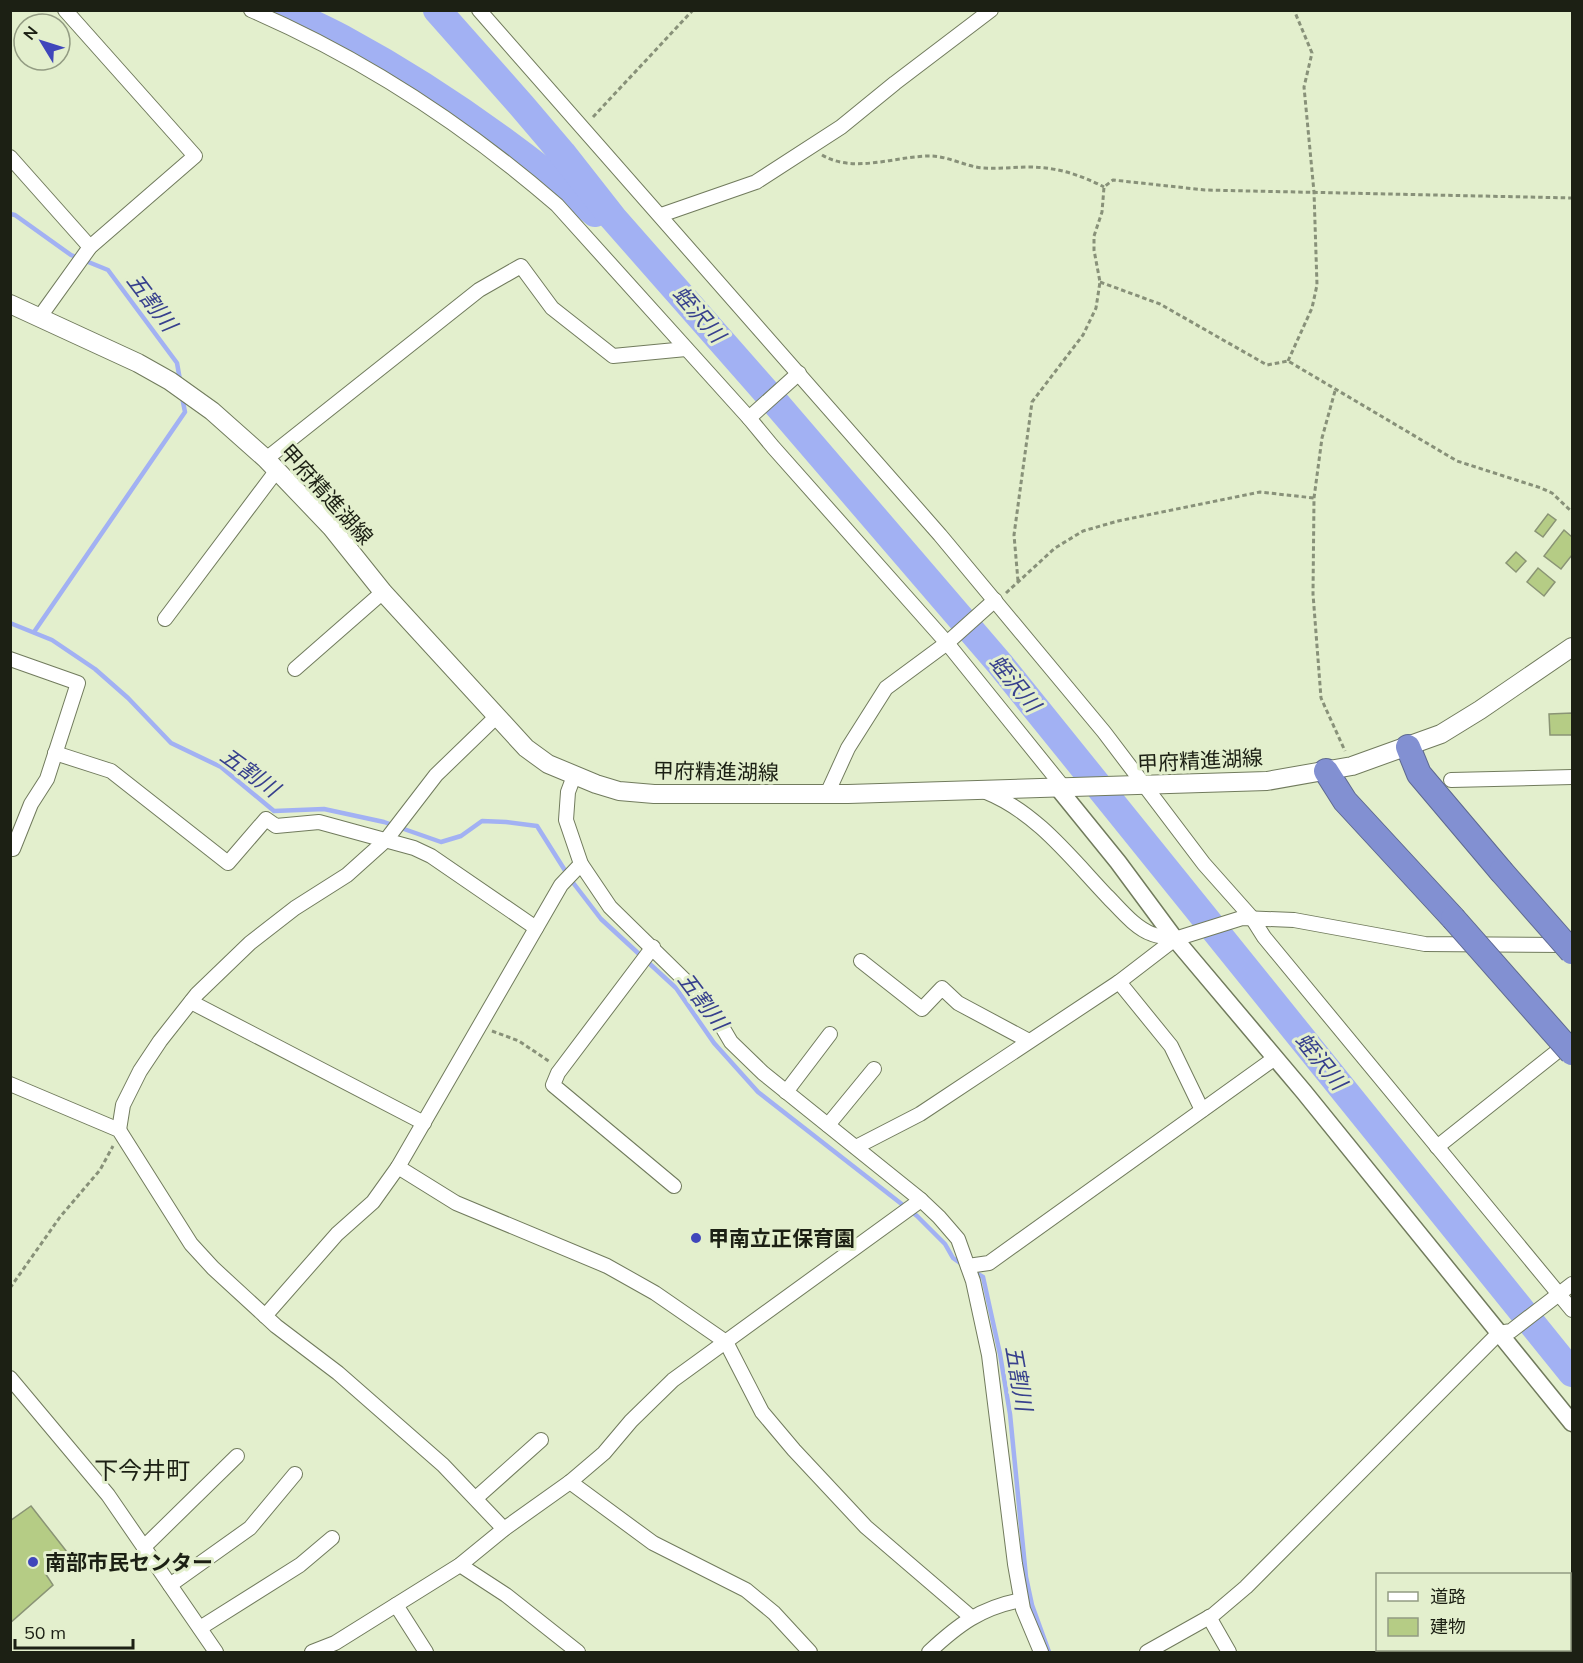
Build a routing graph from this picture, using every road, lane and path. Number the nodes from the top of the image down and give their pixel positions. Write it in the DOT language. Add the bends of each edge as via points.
graph roads {
  1 [pos="65,10"];
  2 [pos="251,10"];
  3 [pos="479,10"];
  4 [pos="693,10"];
  5 [pos="991,10"];
  6 [pos="1294,10"];
  7 [pos="285,19"];
  8 [pos="583,127"];
  9 [pos="810,148"];
  10 [pos="10,157"];
  11 [pos="1104,187"];
  12 [pos="1314,192"];
  13 [pos="1572,198"];
  14 [pos="661,215"];
  15 [pos="89,249"];
  16 [pos="1100,282"];
  17 [pos="10,304"];
  18 [pos="39,318"];
  19 [pos="686,349"];
  20 [pos="1288,362"];
  21 [pos="794,378"];
  22 [pos="1335,391"];
  23 [pos="752,416"];
  24 [pos="272,464"];
  25 [pos="1314,498"];
  26 [pos="1572,512"];
  27 [pos="1018,581"];
  28 [pos="383,592"];
  29 [pos="991,603"];
  30 [pos="165,619"];
  31 [pos="949,641"];
  32 [pos="1572,647"];
  33 [pos="10,659"];
  34 [pos="295,669"];
  35 [pos="496,717"];
  36 [pos="1408,747"];
  37 [pos="55,753"];
  38 [pos="1352,766"];
  39 [pos="1326,771"];
  40 [pos="574,776"];
  41 [pos="1572,777"];
  42 [pos="1451,780"];
  43 [pos="1141,786"];
  44 [pos="1064,788"];
  45 [pos="983,791"];
  46 [pos="827,794"];
  47 [pos="386,840"];
  48 [pos="10,848"];
  49 [pos="581,864"];
  50 [pos="1247,918"];
  51 [pos="536,928"];
  52 [pos="1181,938"];
  53 [pos="1572,945"];
  54 [pos="653,947"];
  55 [pos="1572,952"];
  56 [pos="861,961"];
  57 [pos="1119,982"];
  58 [pos="191,1002"];
  59 [pos="480,1025"];
  60 [pos="830,1034"];
  61 [pos="1572,1039"];
  62 [pos="1029,1041"];
  63 [pos="1572,1053"];
  64 [pos="1275,1058"];
  65 [pos="874,1069"];
  66 [pos="560,1070"];
  67 [pos="10,1084"];
  68 [pos="786,1092"];
  69 [pos="1202,1110"];
  70 [pos="424,1124"];
  71 [pos="828,1125"];
  72 [pos="119,1130"];
  73 [pos="856,1147"];
  74 [pos="1437,1147"];
  75 [pos="398,1167"];
  76 [pos="674,1186"];
  77 [pos="921,1200"];
  78 [pos="968,1266"];
  79 [pos="1572,1284"];
  80 [pos="10,1288"];
  81 [pos="1555,1296"];
  82 [pos="1572,1310"];
  83 [pos="265,1316"];
  84 [pos="1505,1332"];
  85 [pos="726,1342"];
  86 [pos="10,1378"];
  87 [pos="1572,1423"];
  88 [pos="541,1440"];
  89 [pos="237,1456"];
  90 [pos="295,1474"];
  91 [pos="570,1482"];
  92 [pos="476,1498"];
  93 [pos="504,1529"];
  94 [pos="332,1538"];
  95 [pos="144,1547"];
  96 [pos="460,1565"];
  97 [pos="170,1585"];
  98 [pos="1021,1600"];
  99 [pos="396,1605"];
  100 [pos="971,1617"];
  101 [pos="1209,1617"];
  102 [pos="200,1628"];
  103 [pos="338,1648"];
  104 [pos="216,1653"];
  105 [pos="312,1653"];
  106 [pos="426,1653"];
  107 [pos="578,1653"];
  108 [pos="810,1653"];
  109 [pos="928,1653"];
  110 [pos="1041,1653"];
  111 [pos="1147,1653"];
  112 [pos="1229,1653"];
  1 -- 15 [label="street" via="195,156"];
  2 -- 7 [label="street"];
  3 -- 8 [label="street"];
  4 -- 8 [label="path"];
  5 -- 9 [label="street"];
  6 -- 12 [label="path" via="1312,53 1304,87"];
  7 -- 19 [label="street" via="442,115 523,175 557,205"];
  8 -- 14 [label="street"];
  9 -- 11 [label="path" via="830,160 851,165 934,156 982,168 1063,171"];
  9 -- 14 [label="street" via="756,182"];
  10 -- 15 [label="street"];
  11 -- 12 [label="path" via="1113,180 1205,190"];
  11 -- 16 [label="path" via="1102,212 1094,236"];
  12 -- 13 [label="path"];
  12 -- 20 [label="path" via="1317,285 1312,308"];
  14 -- 21 [label="street"];
  15 -- 18 [label="street"];
  16 -- 20 [label="path" via="1160,304 1267,364"];
  16 -- 27 [label="path" via="1096,308 1083,335 1032,402 1014,535"];
  17 -- 18 [label="main road, 甲府精進湖線"];
  18 -- 24 [label="main road, 甲府精進湖線" via="170,381 212,411"];
  19 -- 23 [label="street"];
  19 -- 24 [label="street" via="613,356 552,308 521,266 479,290"];
  20 -- 22 [label="path"];
  21 -- 23 [label="street"];
  21 -- 29 [label="street" via="940,534"];
  22 -- 25 [label="path" via="1322,438"];
  22 -- 26 [label="path" via="1457,461 1552,493"];
  23 -- 31 [label="street" via="773,447"];
  24 -- 28 [label="main road, 甲府精進湖線" via="331,527"];
  24 -- 30 [label="street"];
  25 -- 27 [label="path" via="1260,492 1118,521 1083,531 1055,548"];
  25 -- 38 [label="path" via="1312,594 1321,698"];
  27 -- 29 [label="path"];
  28 -- 34 [label="street"];
  28 -- 35 [label="main road, 甲府精進湖線"];
  29 -- 31 [label="street"];
  29 -- 43 [label="street" via="1104,732"];
  31 -- 44 [label="street"];
  31 -- 46 [label="street" via="886,688 848,748"];
  32 -- 36 [label="main road, 甲府精進湖線" via="1441,734"];
  33 -- 37 [label="street" via="78,683"];
  35 -- 40 [label="main road, 甲府精進湖線" via="526,748"];
  35 -- 47 [label="street" via="436,775"];
  36 -- 38 [label="main road, 甲府精進湖線"];
  36 -- 55 [label="highway, bridge" via="1419,774"];
  37 -- 47 [label="street" via="111,771 228,863 266,819 276,826 319,822"];
  37 -- 48 [label="street" via="47,779 31,804 13,849"];
  38 -- 39 [label="main road, 甲府精進湖線"];
  39 -- 43 [label="main road, 甲府精進湖線" via="1267,781"];
  39 -- 63 [label="highway, bridge" via="1345,801"];
  40 -- 46 [label="main road, 甲府精進湖線" via="619,791 654,794"];
  40 -- 49 [label="street" via="568,792 566,820"];
  41 -- 42 [label="street"];
  43 -- 44 [label="main road, 甲府精進湖線"];
  43 -- 50 [label="street"];
  44 -- 45 [label="main road, 甲府精進湖線"];
  44 -- 52 [label="street"];
  45 -- 46 [label="main road, 甲府精進湖線"];
  45 -- 52 [label="street" via="1025,814 1127,916 1151,934"];
  47 -- 51 [label="street" via="431,855"];
  47 -- 58 [label="street" via="347,875 250,943"];
  49 -- 51 [label="street" via="561,885"];
  49 -- 54 [label="street" via="610,906"];
  50 -- 52 [label="street"];
  50 -- 53 [label="street" via="1294,920 1425,944"];
  50 -- 74 [label="street"];
  51 -- 59 [label="street"];
  52 -- 57 [label="street"];
  52 -- 64 [label="street"];
  54 -- 66 [label="street"];
  54 -- 68 [label="street" via="708,1003 731,1042"];
  56 -- 62 [label="street" via="922,1009 942,988 958,1003"];
  57 -- 62 [label="street"];
  57 -- 69 [label="street" via="1172,1046"];
  58 -- 70 [label="street"];
  58 -- 72 [label="street" via="140,1071 123,1105"];
  59 -- 66 [label="path" via="519,1041"];
  59 -- 70 [label="street"];
  60 -- 68 [label="street"];
  61 -- 74 [label="street"];
  62 -- 73 [label="street" via="920,1114"];
  64 -- 69 [label="street"];
  64 -- 84 [label="street"];
  65 -- 71 [label="street"];
  66 -- 76 [label="street" via="553,1085"];
  67 -- 72 [label="street"];
  68 -- 71 [label="street"];
  69 -- 78 [label="street" via="988,1263"];
  70 -- 75 [label="street"];
  71 -- 73 [label="street"];
  72 -- 80 [label="path" via="100,1170"];
  72 -- 83 [label="street" via="191,1244"];
  73 -- 77 [label="street"];
  74 -- 81 [label="street"];
  75 -- 83 [label="street" via="373,1202 337,1234"];
  75 -- 85 [label="street" via="456,1203 607,1266 655,1293"];
  77 -- 78 [label="street" via="958,1239"];
  77 -- 85 [label="street"];
  78 -- 98 [label="street" via="989,1355"];
  79 -- 81 [label="street"];
  81 -- 82 [label="street"];
  81 -- 84 [label="street"];
  83 -- 92 [label="street" via="371,1401"];
  84 -- 87 [label="street"];
  84 -- 101 [label="street" via="1246,1587"];
  85 -- 91 [label="street" via="673,1380 604,1453"];
  85 -- 100 [label="street" via="762,1412 794,1450 866,1527"];
  86 -- 95 [label="street" via="108,1495"];
  88 -- 92 [label="street"];
  89 -- 95 [label="street"];
  90 -- 97 [label="street" via="250,1527"];
  91 -- 93 [label="street"];
  91 -- 108 [label="street" via="653,1543 746,1590 774,1613"];
  92 -- 93 [label="street"];
  93 -- 96 [label="street"];
  94 -- 102 [label="street" via="300,1565"];
  95 -- 97 [label="street"];
  96 -- 99 [label="street"];
  96 -- 107 [label="street" via="506,1595"];
  97 -- 102 [label="street"];
  98 -- 100 [label="street"];
  98 -- 110 [label="street"];
  99 -- 103 [label="street"];
  99 -- 106 [label="street"];
  100 -- 109 [label="street"];
  101 -- 111 [label="street"];
  101 -- 112 [label="street"];
  102 -- 104 [label="street"];
  103 -- 105 [label="street"];
}
